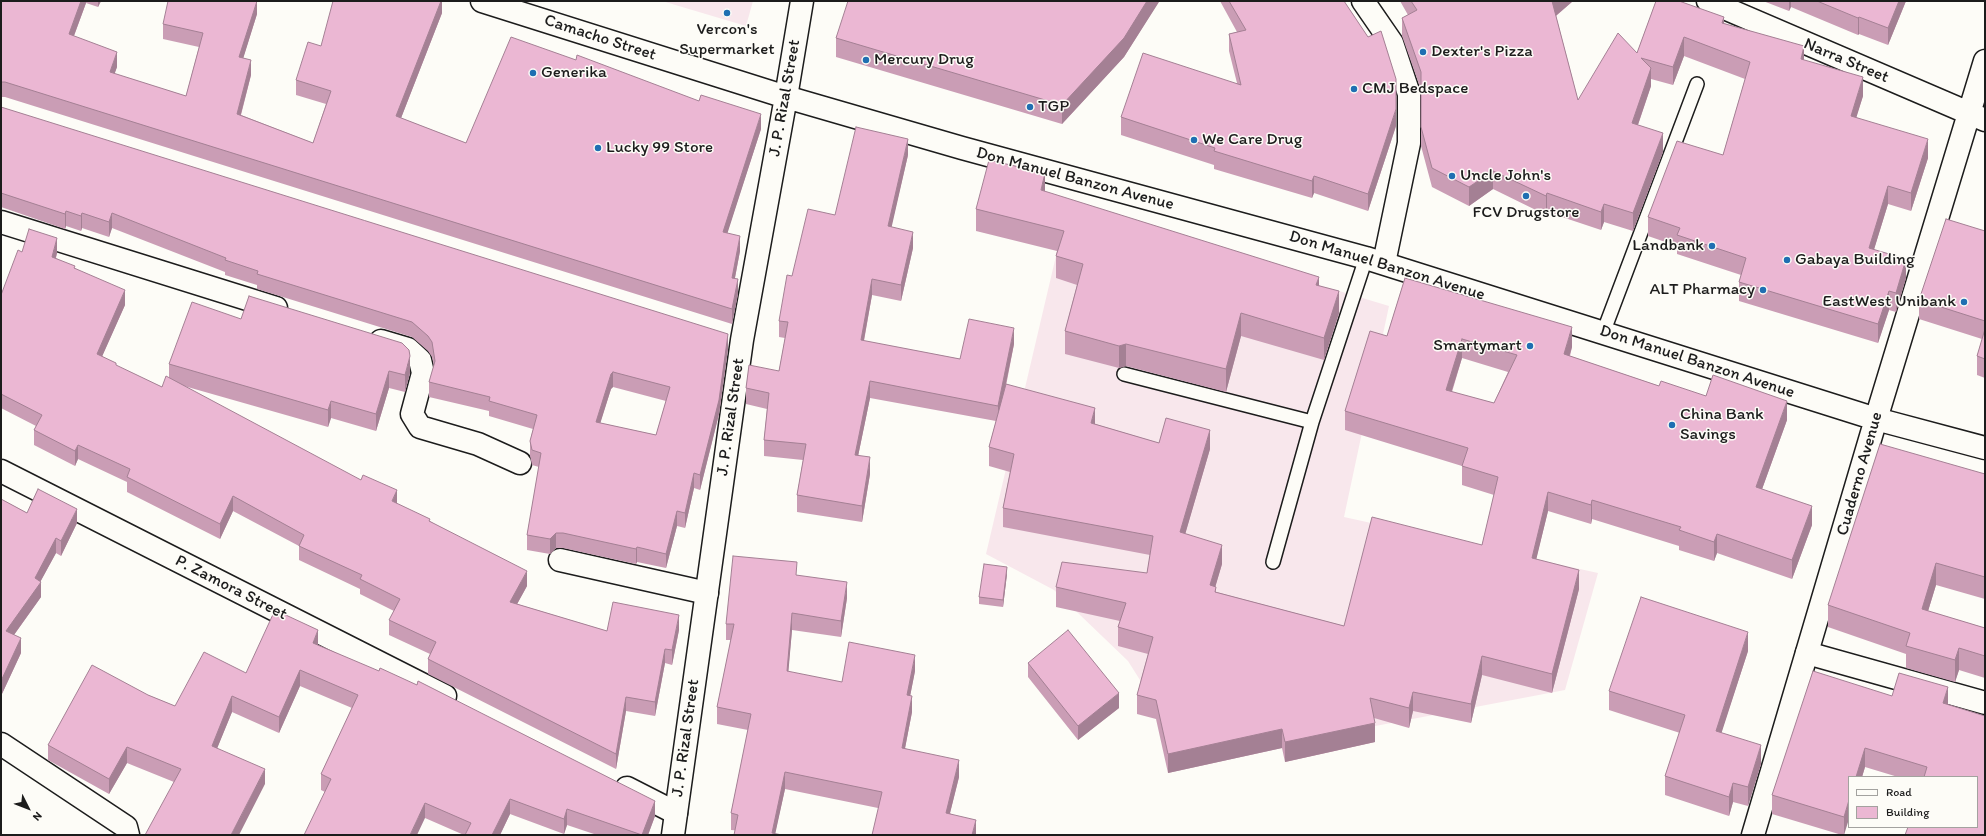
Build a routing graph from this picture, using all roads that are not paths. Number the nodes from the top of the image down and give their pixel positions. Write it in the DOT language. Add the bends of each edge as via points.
graph roads {
  1 [pos="482,1"];
  2 [pos="802,1"];
  3 [pos="1363,1"];
  4 [pos="1708,1"];
  5 [pos="1985,60"];
  6 [pos="1697,84"];
  7 [pos="786,97"];
  8 [pos="1977,117"];
  9 [pos="1,222"];
  10 [pos="1375,260"];
  11 [pos="295,314"];
  12 [pos="719,333"];
  13 [pos="1603,333"];
  14 [pos="362,335"];
  15 [pos="742,340"];
  16 [pos="1124,374"];
  17 [pos="1876,419"];
  18 [pos="1312,422"];
  19 [pos="1985,448"];
  20 [pos="520,463"];
  21 [pos="1,471"];
  22 [pos="560,560"];
  23 [pos="1272,562"];
  24 [pos="707,593"];
  25 [pos="1807,653"];
  26 [pos="1985,703"];
  27 [pos="463,705"];
  28 [pos="1,744"];
  29 [pos="612,780"];
  30 [pos="676,813"];
  31 [pos="128,835"];
  32 [pos="673,835"];
  33 [pos="1753,835"];
  1 -- 7 [label="street, Camacho Street"];
  2 -- 7 [label="street, J. P. Rizal Street"];
  3 -- 10 [label="street" via="1392,43 1409,94 1408,143"];
  4 -- 8 [label="street, Narra Street"];
  5 -- 8 [label="street, Cuaderno Avenue"];
  6 -- 13 [label="lane"];
  7 -- 10 [label="street, Don Manuel Banzon Avenue" via="962,148"];
  7 -- 15 [label="street, J. P. Rizal Street"];
  8 -- 17 [label="street, Cuaderno Avenue"];
  9 -- 11 [label="street"];
  10 -- 13 [label="street, Don Manuel Banzon Avenue"];
  10 -- 18 [label="lane"];
  12 -- 15 [label="street"];
  13 -- 17 [label="street, Don Manuel Banzon Avenue"];
  14 -- 20 [label="street" via="408,349 420,360 423,373 412,414 420,427 478,444"];
  15 -- 24 [label="street, J. P. Rizal Street"];
  16 -- 18 [label="lane"];
  17 -- 19 [label="street, Don Manuel Banzon Avenue"];
  17 -- 25 [label="street, Cuaderno Avenue"];
  18 -- 23 [label="lane"];
  21 -- 27 [label="street, P. Zamora Street"];
  22 -- 24 [label="street"];
  24 -- 30 [label="street, J. P. Rizal Street"];
  25 -- 26 [label="street"];
  25 -- 33 [label="street, Cuaderno Avenue"];
  28 -- 31 [label="street" via="126,827"];
  29 -- 30 [label="street"];
  30 -- 32 [label="street, J. P. Rizal Street"];
}
